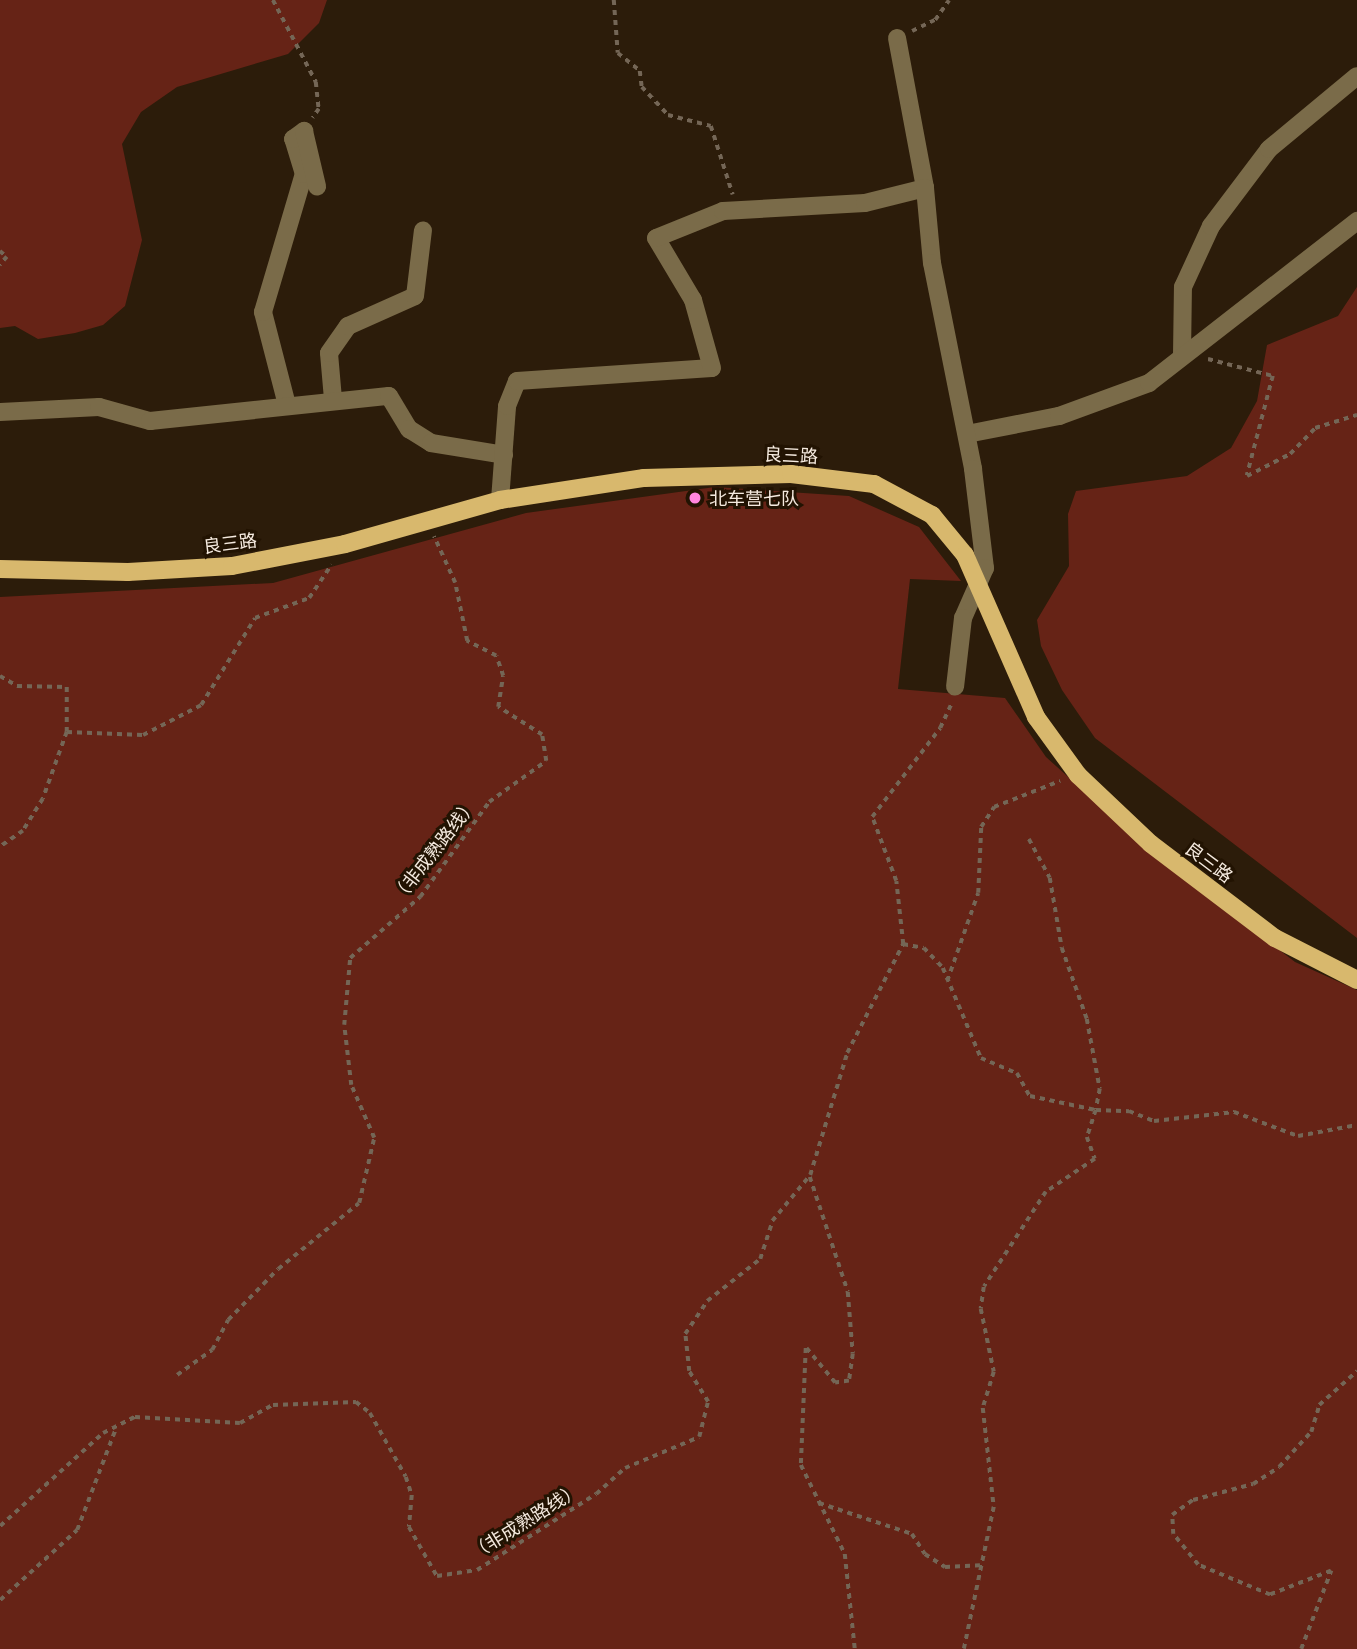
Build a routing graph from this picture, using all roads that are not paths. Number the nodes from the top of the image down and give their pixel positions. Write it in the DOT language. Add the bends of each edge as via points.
graph roads {
  1 [pos="897,38"];
  2 [pos="1357,76"];
  3 [pos="317,186"];
  4 [pos="925,188"];
  5 [pos="1357,220"];
  6 [pos="423,230"];
  7 [pos="1182,355"];
  8 [pos="333,399"];
  9 [pos="286,405"];
  10 [pos="0,412"];
  11 [pos="967,434"];
  12 [pos="504,455"];
  13 [pos="500,500"];
  14 [pos="0,569"];
  15 [pos="982,586"];
  16 [pos="955,687"];
  17 [pos="1357,980"];
  1 -- 4 [label="street"];
  2 -- 7 [label="street" via="1269,149 1211,226 1183,287"];
  3 -- 9 [label="street" via="304,131 293,139 304,174 263,312"];
  4 -- 11 [label="street" via="932,263"];
  4 -- 12 [label="street" via="865,203 736,211 656,238 693,300 712,368 517,381 507,406"];
  5 -- 7 [label="street"];
  6 -- 8 [label="street" via="415,296 348,326 329,353"];
  7 -- 11 [label="street" via="1149,383 1059,416"];
  8 -- 9 [label="street"];
  8 -- 12 [label="street" via="388,396 410,429 430,443"];
  9 -- 10 [label="street" via="150,421 99,407"];
  11 -- 15 [label="street" via="982,536"];
  12 -- 13 [label="street"];
  13 -- 14 [label="main road, 良三路" via="345,544 181,570"];
  13 -- 15 [label="main road, 良三路" via="694,475 790,474 874,484 932,515"];
  15 -- 16 [label="street" via="963,618"];
  15 -- 17 [label="main road, 良三路" via="1036,717 1078,775 1151,844 1275,938"];
}
